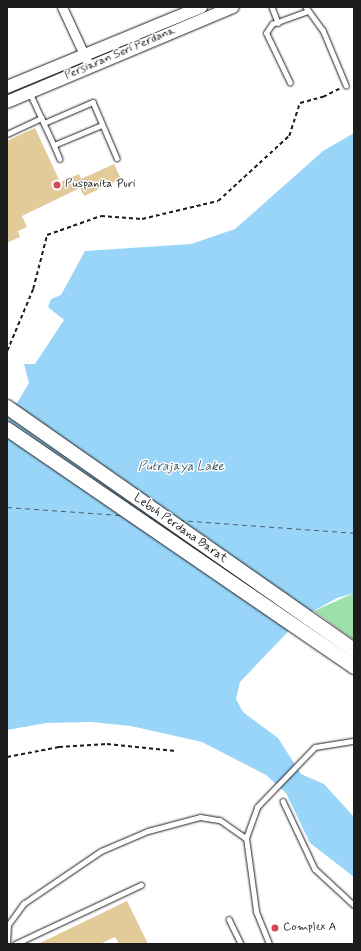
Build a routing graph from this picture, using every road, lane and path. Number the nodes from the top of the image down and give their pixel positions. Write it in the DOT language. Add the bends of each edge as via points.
graph roads {
  1 [pos="62,7"];
  2 [pos="201,7"];
  3 [pos="233,7"];
  4 [pos="272,7"];
  5 [pos="307,9"];
  6 [pos="278,22"];
  7 [pos="87,61"];
  8 [pos="290,83"];
  9 [pos="346,85"];
  10 [pos="7,87"];
  11 [pos="30,92"];
  12 [pos="7,102"];
  13 [pos="43,121"];
  14 [pos="102,125"];
  15 [pos="7,134"];
  16 [pos="54,146"];
  17 [pos="117,158"];
  18 [pos="60,159"];
  19 [pos="7,351"];
  20 [pos="7,408"];
  21 [pos="7,429"];
  22 [pos="345,649"];
  23 [pos="354,667"];
  24 [pos="354,741"];
  25 [pos="176,751"];
  26 [pos="7,757"];
  27 [pos="283,802"];
  28 [pos="246,838"];
  29 [pos="141,885"];
  30 [pos="354,905"];
  31 [pos="229,919"];
  32 [pos="7,944"];
  33 [pos="15,944"];
  34 [pos="241,944"];
  35 [pos="269,944"];
  1 -- 7 [label="street"];
  2 -- 7 [label="street, Persiaran Seri Perdana"];
  3 -- 7 [label="street, Persiaran Seri Perdana"];
  4 -- 6 [label="lane"];
  5 -- 6 [label="lane"];
  5 -- 9 [label="lane" via="323,30"];
  6 -- 8 [label="lane" via="266,33"];
  7 -- 10 [label="street, Persiaran Seri Perdana"];
  7 -- 11 [label="street, Persiaran Seri Perdana"];
  9 -- 19 [label="path" via="323,97 300,103 289,136 218,201 142,219 101,216 47,235 33,289"];
  11 -- 12 [label="street, Persiaran Seri Perdana"];
  11 -- 13 [label="lane"];
  13 -- 14 [label="lane" via="92,102"];
  13 -- 15 [label="lane"];
  13 -- 16 [label="lane"];
  14 -- 16 [label="lane"];
  14 -- 17 [label="lane"];
  16 -- 18 [label="lane"];
  20 -- 22 [label="main road, Lebuh Perdana Barat"];
  21 -- 22 [label="main road, Lebuh Perdana Barat"];
  22 -- 23 [label="main road, Lebuh Perdana Barat"];
  24 -- 28 [label="lane" via="314,747 257,807"];
  25 -- 26 [label="path" via="107,744 59,747"];
  27 -- 30 [label="lane" via="315,869"];
  28 -- 32 [label="lane" via="220,820 200,816 148,831 108,848 23,904 8,926"];
  28 -- 35 [label="lane" via="256,911"];
  29 -- 33 [label="lane"];
  31 -- 34 [label="lane"];
}
